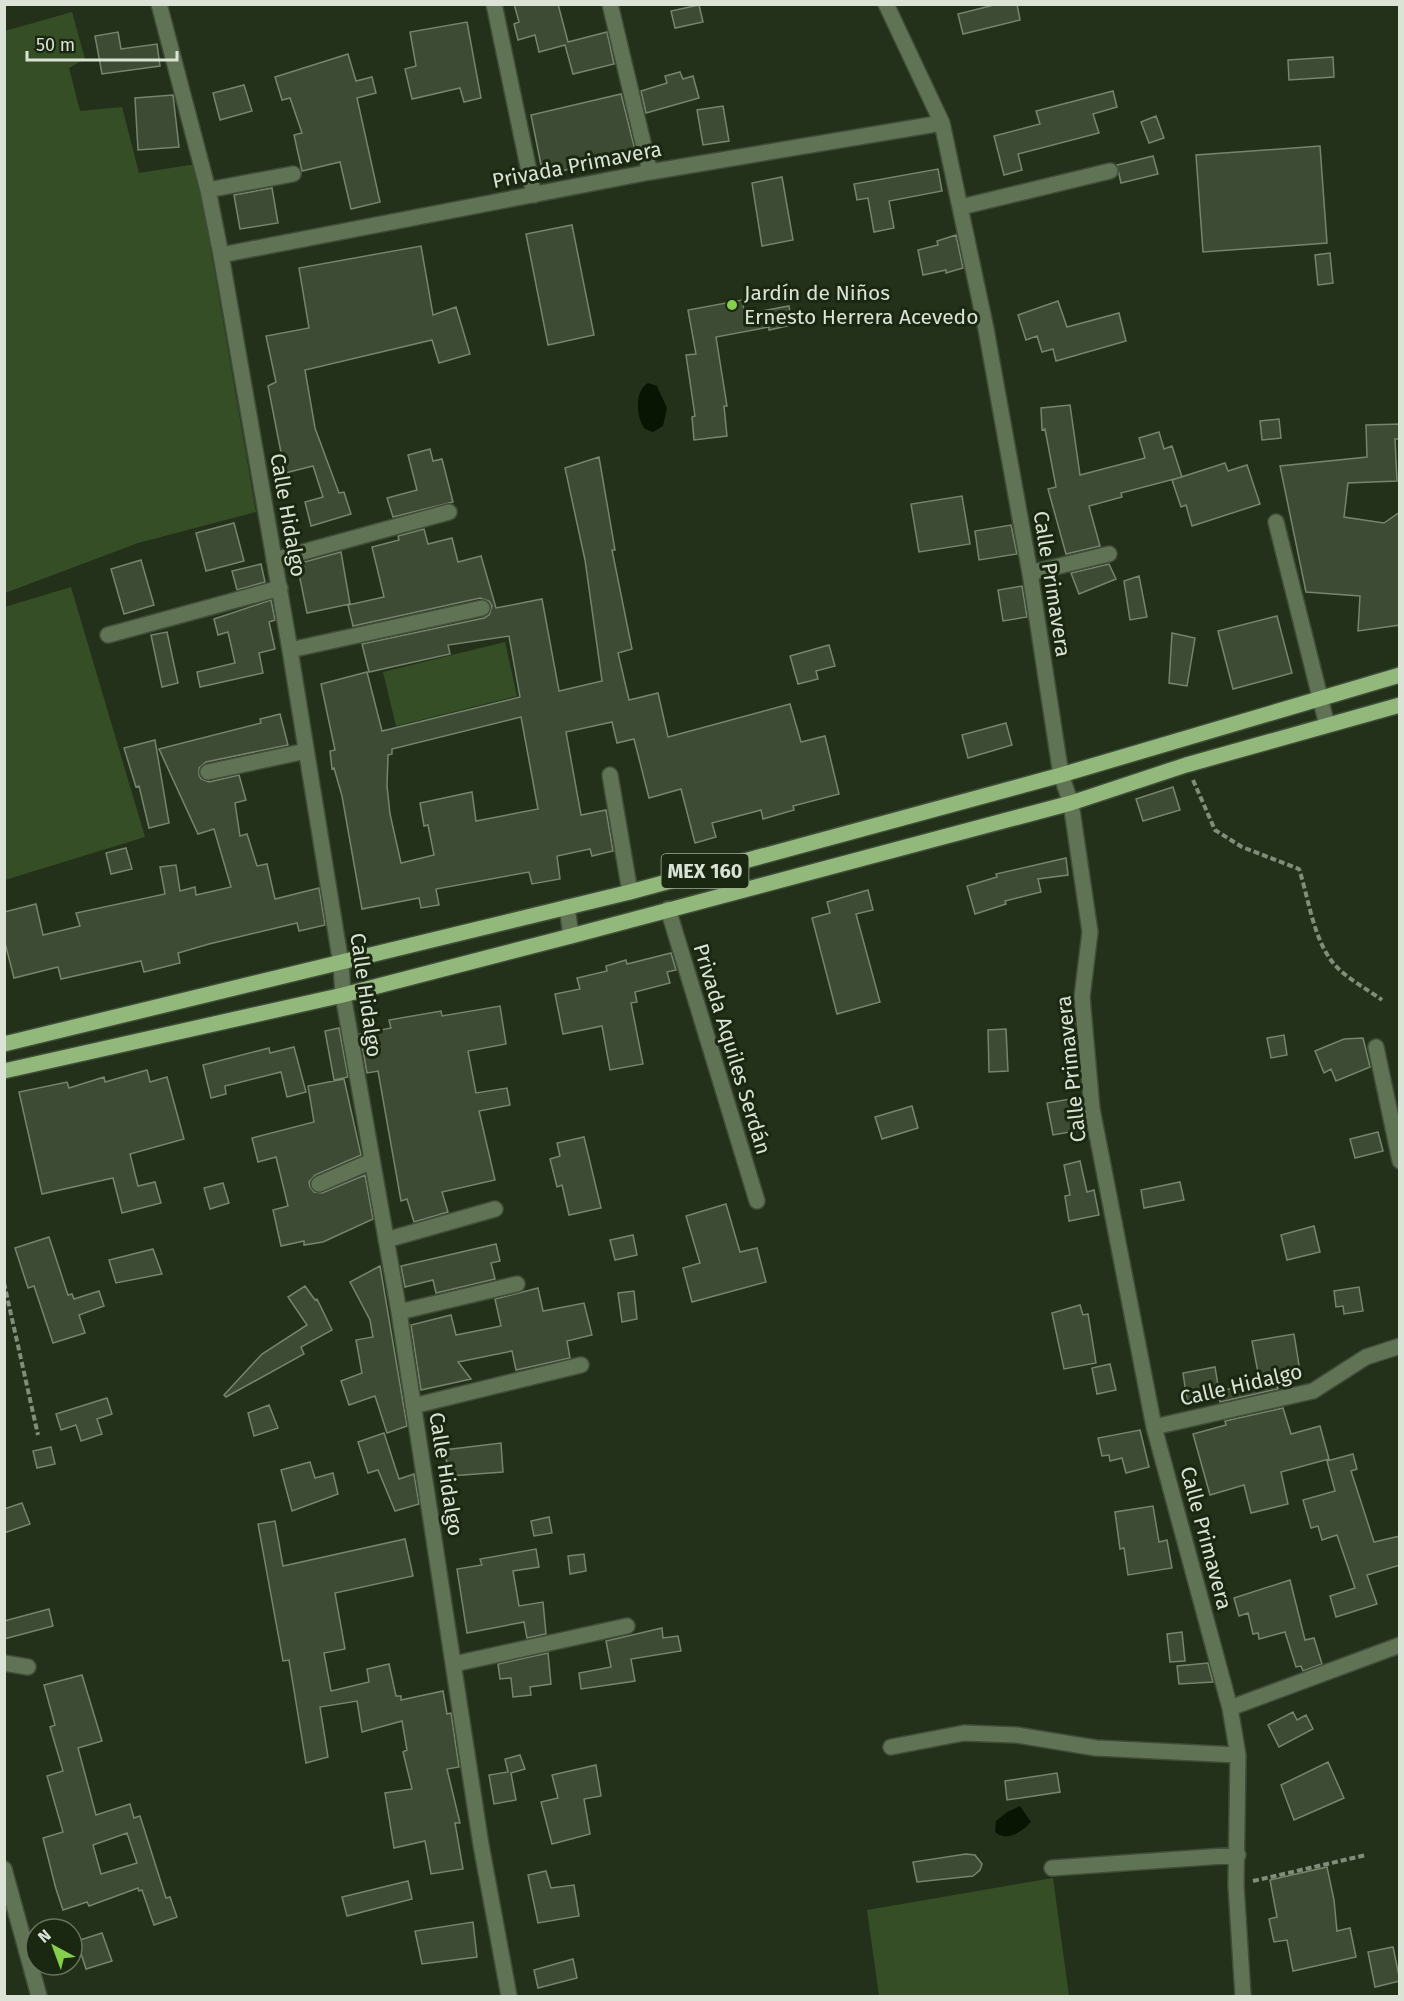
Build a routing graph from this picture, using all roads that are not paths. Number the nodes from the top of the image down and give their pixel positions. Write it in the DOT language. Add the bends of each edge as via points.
graph roads {
  1 [pos="159,4"];
  2 [pos="494,4"];
  3 [pos="610,4"];
  4 [pos="886,4"];
  5 [pos="942,123"];
  6 [pos="1110,171"];
  7 [pos="650,172"];
  8 [pos="294,174"];
  9 [pos="208,190"];
  10 [pos="534,195"];
  11 [pos="961,207"];
  12 [pos="221,255"];
  13 [pos="449,512"];
  14 [pos="1276,522"];
  15 [pos="1109,554"];
  16 [pos="274,560"];
  17 [pos="1030,573"];
  18 [pos="280,588"];
  19 [pos="482,608"];
  20 [pos="108,635"];
  21 [pos="290,650"];
  22 [pos="1400,675"];
  23 [pos="1319,699"];
  24 [pos="1400,705"];
  25 [pos="1327,725"];
  26 [pos="306,751"];
  27 [pos="208,772"];
  28 [pos="610,775"];
  29 [pos="1061,775"];
  30 [pos="1071,803"];
  31 [pos="630,892"];
  32 [pos="567,907"];
  33 [pos="668,909"];
  34 [pos="571,936"];
  35 [pos="341,964"];
  36 [pos="343,995"];
  37 [pos="4,1044"];
  38 [pos="1376,1047"];
  39 [pos="4,1071"];
  40 [pos="372,1161"];
  41 [pos="1400,1161"];
  42 [pos="318,1184"];
  43 [pos="757,1201"];
  44 [pos="495,1209"];
  45 [pos="386,1240"];
  46 [pos="517,1284"];
  47 [pos="399,1312"];
  48 [pos="1400,1347"];
  49 [pos="581,1365"];
  50 [pos="413,1406"];
  51 [pos="1154,1427"];
  52 [pos="627,1626"];
  53 [pos="1400,1645"];
  54 [pos="4,1663"];
  55 [pos="454,1664"];
  56 [pos="28,1667"];
  57 [pos="1230,1708"];
  58 [pos="891,1747"];
  59 [pos="1238,1755"];
  60 [pos="1238,1855"];
  61 [pos="1052,1868"];
  62 [pos="4,1869"];
  63 [pos="39,1996"];
  64 [pos="509,1996"];
  65 [pos="1243,1996"];
  1 -- 9 [label="street, Calle Hidalgo"];
  2 -- 10 [label="street"];
  3 -- 7 [label="street"];
  4 -- 5 [label="street, Calle Primavera"];
  5 -- 7 [label="street, Privada Primavera"];
  5 -- 11 [label="street, Calle Primavera"];
  6 -- 11 [label="street"];
  7 -- 10 [label="street, Privada Primavera"];
  8 -- 9 [label="street"];
  9 -- 12 [label="street, Calle Hidalgo"];
  10 -- 12 [label="street, Privada Primavera"];
  11 -- 17 [label="street, Calle Primavera"];
  12 -- 16 [label="street, Calle Hidalgo"];
  13 -- 16 [label="street"];
  14 -- 23 [label="street"];
  15 -- 17 [label="street"];
  16 -- 18 [label="street, Calle Hidalgo"];
  17 -- 29 [label="street, Calle Primavera"];
  18 -- 20 [label="street"];
  18 -- 21 [label="street, Calle Hidalgo"];
  19 -- 21 [label="street"];
  21 -- 26 [label="street, Calle Hidalgo"];
  22 -- 23 [label="main road, MEX 160"];
  23 -- 25 [label="street"];
  23 -- 29 [label="main road, MEX 160"];
  24 -- 25 [label="main road, MEX 160"];
  25 -- 30 [label="main road, MEX 160"];
  26 -- 27 [label="street"];
  26 -- 35 [label="street, Calle Hidalgo"];
  28 -- 31 [label="street"];
  29 -- 30 [label="street, Calle Primavera"];
  29 -- 31 [label="main road, MEX 160"];
  30 -- 33 [label="main road, MEX 160"];
  30 -- 51 [label="street, Calle Primavera" via="1090,932 1082,997 1092,1109"];
  31 -- 32 [label="main road, MEX 160"];
  32 -- 34 [label="street"];
  32 -- 35 [label="main road, MEX 160"];
  33 -- 34 [label="main road, MEX 160"];
  33 -- 43 [label="street, Privada Aquiles Serdán"];
  34 -- 36 [label="main road, MEX 160"];
  35 -- 36 [label="street, Calle Hidalgo"];
  35 -- 37 [label="main road, MEX 160"];
  36 -- 39 [label="main road, MEX 160"];
  36 -- 40 [label="street, Calle Hidalgo"];
  38 -- 41 [label="street"];
  40 -- 42 [label="street"];
  40 -- 45 [label="street, Calle Hidalgo"];
  44 -- 45 [label="street"];
  45 -- 47 [label="street, Calle Hidalgo"];
  46 -- 47 [label="street"];
  47 -- 50 [label="street, Calle Hidalgo"];
  48 -- 51 [label="street, Calle Hidalgo" via="1366,1357 1313,1391"];
  49 -- 50 [label="street"];
  50 -- 55 [label="street, Calle Hidalgo"];
  51 -- 57 [label="street, Calle Primavera"];
  52 -- 55 [label="street"];
  53 -- 57 [label="street"];
  54 -- 56 [label="street"];
  55 -- 64 [label="street, Calle Hidalgo"];
  57 -- 59 [label="street, Calle Primavera"];
  58 -- 59 [label="street" via="964,1733 1016,1735 1096,1748"];
  59 -- 60 [label="street, Calle Primavera"];
  60 -- 61 [label="street"];
  60 -- 65 [label="street, Calle Primavera" via="1236,1884"];
  62 -- 63 [label="street"];
}
